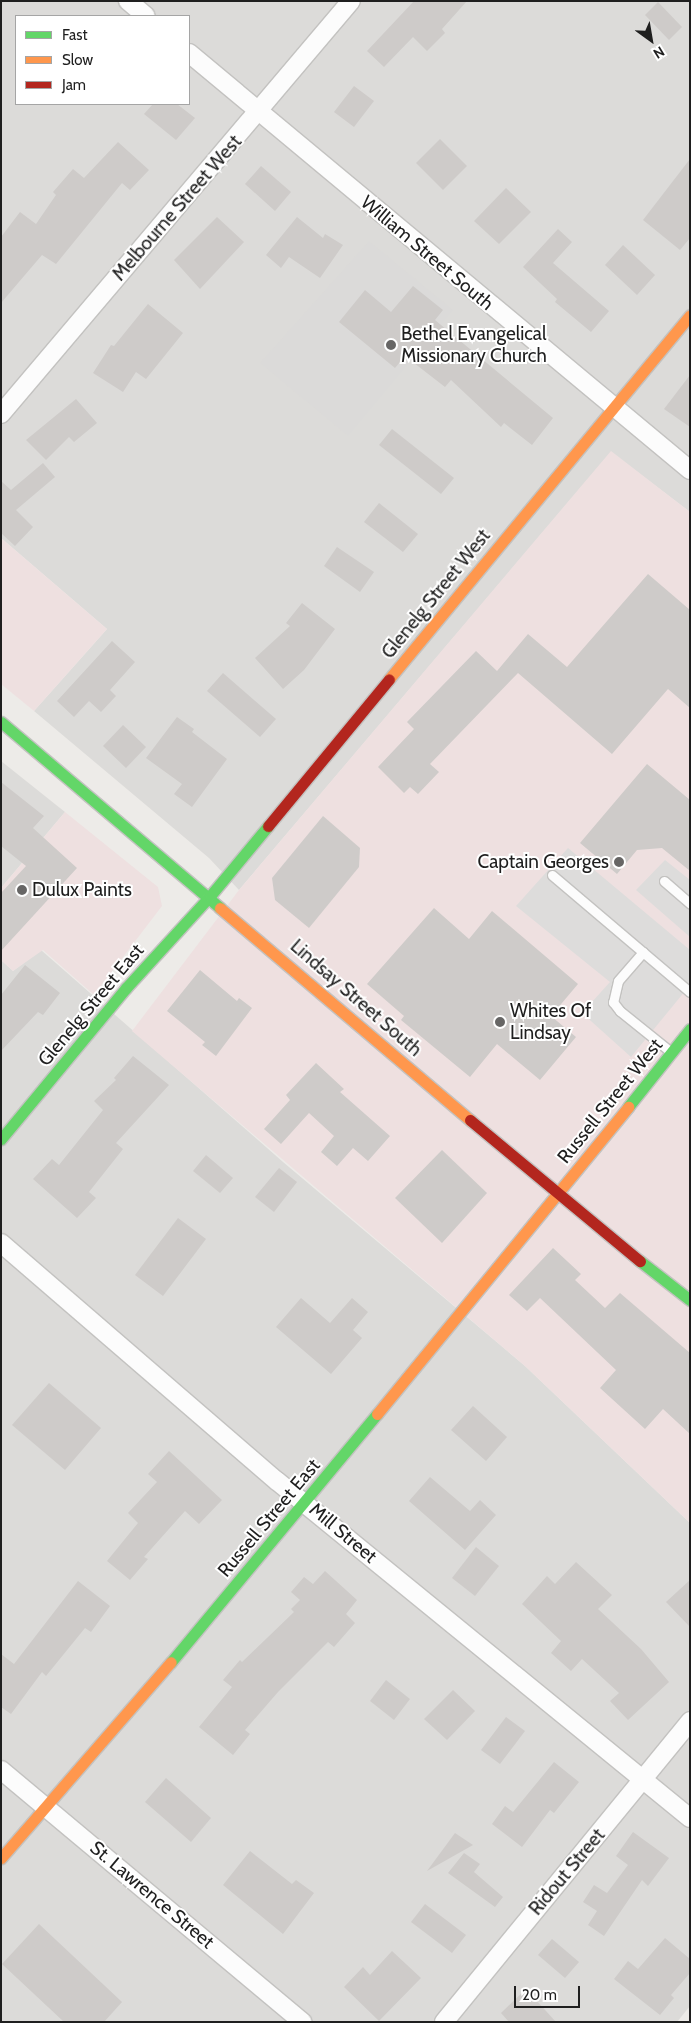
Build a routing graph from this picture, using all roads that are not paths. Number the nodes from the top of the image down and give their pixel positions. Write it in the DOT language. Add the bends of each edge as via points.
graph roads {
  1 [pos="128,1"];
  2 [pos="351,1"];
  3 [pos="145,15"];
  4 [pos="190,54"];
  5 [pos="259,113"];
  6 [pos="690,315"];
  7 [pos="613,407"];
  8 [pos="1,414"];
  9 [pos="690,470"];
  10 [pos="1,722"];
  11 [pos="552,875"];
  12 [pos="664,881"];
  13 [pos="210,896"];
  14 [pos="690,904"];
  15 [pos="643,952"];
  16 [pos="690,992"];
  17 [pos="690,1029"];
  18 [pos="678,1048"];
  19 [pos="1,1138"];
  20 [pos="558,1195"];
  21 [pos="1,1243"];
  22 [pos="690,1300"];
  23 [pos="305,1501"];
  24 [pos="690,1722"];
  25 [pos="1,1770"];
  26 [pos="643,1781"];
  27 [pos="45,1807"];
  28 [pos="690,1818"];
  29 [pos="1,1858"];
  30 [pos="302,2022"];
  31 [pos="444,2022"];
  1 -- 3 [label="street"];
  2 -- 5 [label="street, Melbourne Street West"];
  4 -- 5 [label="street, William Street South"];
  5 -- 7 [label="street, William Street South"];
  5 -- 8 [label="street, Melbourne Street West"];
  6 -- 7 [label="street, Glenelg Street West"];
  7 -- 9 [label="street, William Street South"];
  7 -- 13 [label="street, Glenelg Street West"];
  10 -- 13 [label="street, Lindsay Street South"];
  11 -- 15 [label="lane"];
  12 -- 14 [label="lane"];
  13 -- 19 [label="street, Glenelg Street East" via="126,988"];
  13 -- 20 [label="street, Lindsay Street South"];
  15 -- 16 [label="lane"];
  15 -- 18 [label="lane" via="618,981 613,1002"];
  17 -- 18 [label="street, Russell Street West"];
  18 -- 20 [label="street, Russell Street West"];
  20 -- 22 [label="street, Lindsay Street South"];
  20 -- 23 [label="street, Russell Street East"];
  21 -- 23 [label="street, Mill Street" via="277,1481"];
  23 -- 26 [label="street, Mill Street"];
  23 -- 27 [label="street, Russell Street East"];
  24 -- 26 [label="street, Ridout Street"];
  25 -- 27 [label="street, St. Lawrence Street"];
  26 -- 28 [label="street, Mill Street"];
  26 -- 31 [label="street, Ridout Street"];
  27 -- 29 [label="street, Russell Street East"];
  27 -- 30 [label="street, St. Lawrence Street"];
}
